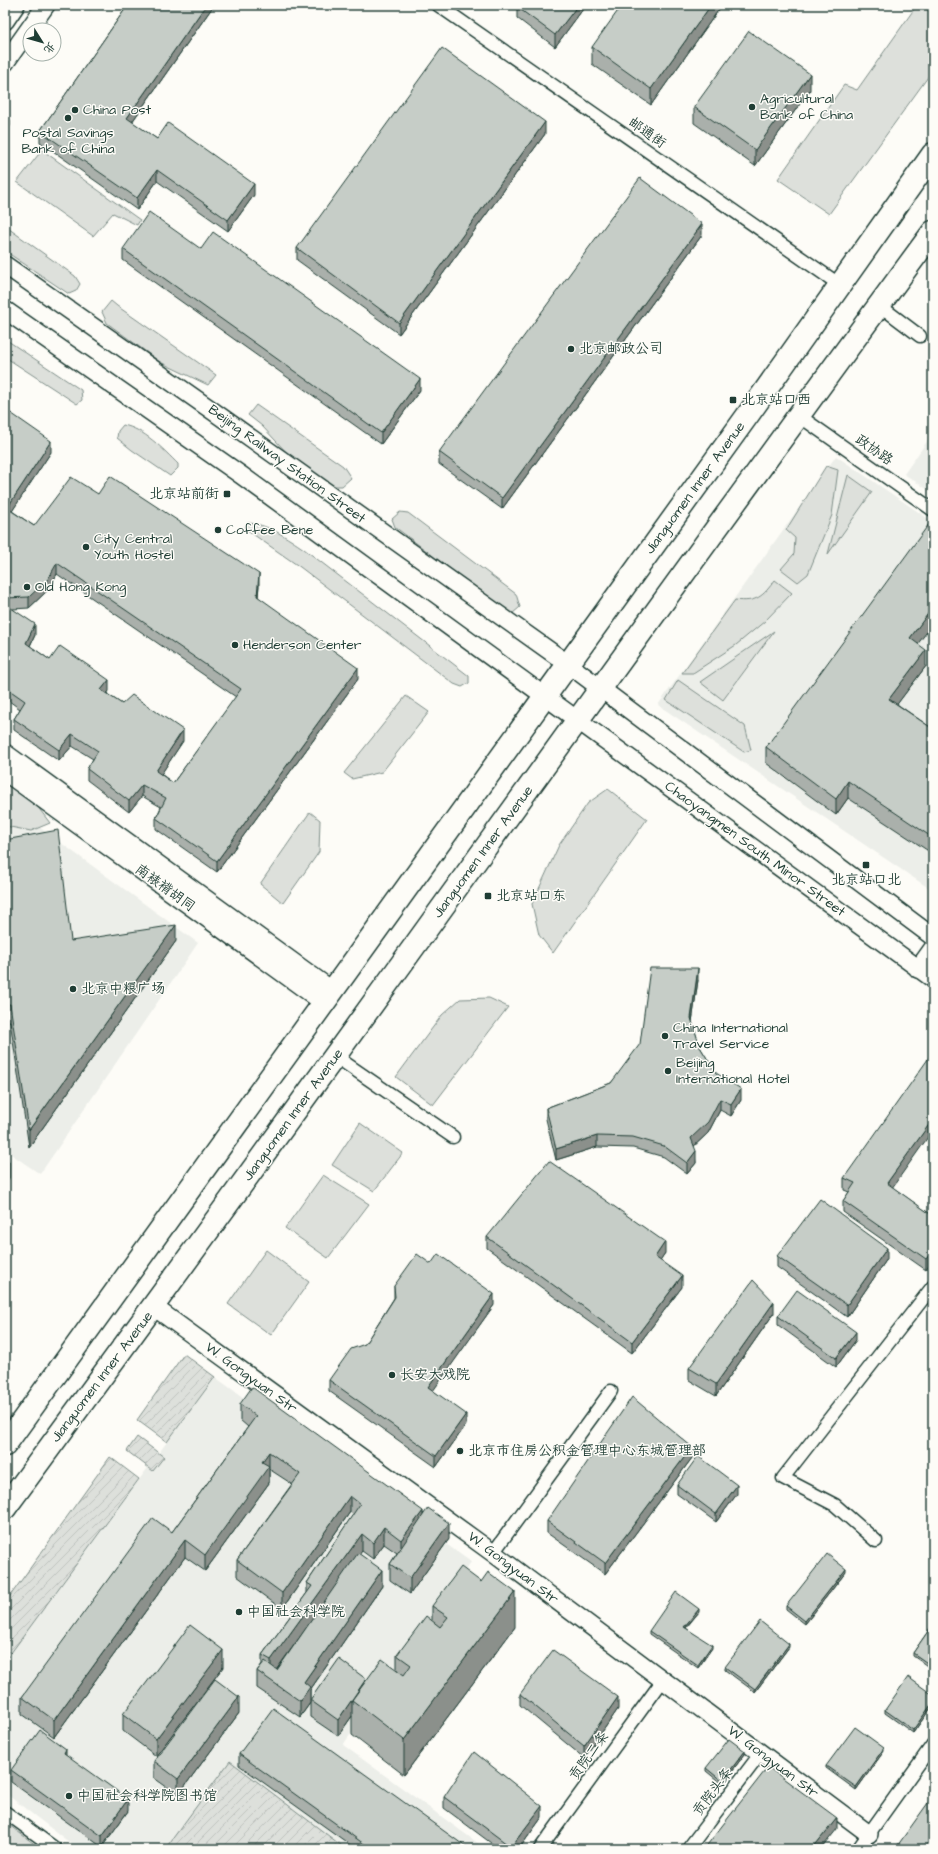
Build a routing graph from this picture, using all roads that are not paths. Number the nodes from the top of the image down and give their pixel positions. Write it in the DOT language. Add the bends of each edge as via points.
graph roads {
  1 [pos="16,5"];
  2 [pos="46,5"];
  3 [pos="438,5"];
  4 [pos="5,21"];
  5 [pos="5,63"];
  6 [pos="933,154"];
  7 [pos="933,232"];
  8 [pos="5,265"];
  9 [pos="840,285"];
  10 [pos="879,305"];
  11 [pos="5,310"];
  12 [pos="920,336"];
  13 [pos="798,416"];
  14 [pos="933,510"];
  15 [pos="568,664"];
  16 [pos="599,688"];
  17 [pos="545,697"];
  18 [pos="578,720"];
  19 [pos="5,753"];
  20 [pos="5,772"];
  21 [pos="933,937"];
  22 [pos="933,948"];
  23 [pos="918,969"];
  24 [pos="933,979"];
  25 [pos="329,997"];
  26 [pos="334,1056"];
  27 [pos="453,1137"];
  28 [pos="933,1286"];
  29 [pos="154,1307"];
  30 [pos="612,1392"];
  31 [pos="5,1445"];
  32 [pos="5,1508"];
  33 [pos="876,1541"];
  34 [pos="493,1553"];
  35 [pos="663,1680"];
  36 [pos="933,1744"];
  37 [pos="761,1753"];
  38 [pos="5,1812"];
  39 [pos="869,1834"];
  40 [pos="56,1849"];
  41 [pos="540,1849"];
  42 [pos="688,1849"];
  43 [pos="858,1849"];
  1 -- 4 [label="main road"];
  2 -- 5 [label="main road"];
  3 -- 9 [label="street, 邮通街"];
  6 -- 9 [label="highway, Jianguomen Inner Avenue"];
  7 -- 10 [label="highway"];
  8 -- 15 [label="main road, Beijing Railway Station Street"];
  9 -- 15 [label="highway, Jianguomen Inner Avenue"];
  10 -- 12 [label="street"];
  10 -- 13 [label="highway"];
  11 -- 17 [label="main road" via="209,451"];
  13 -- 14 [label="street, 政协路"];
  13 -- 16 [label="highway"];
  15 -- 16 [label="main road, Beijing Railway Station Street"];
  15 -- 17 [label="highway, Jianguomen Inner Avenue"];
  16 -- 18 [label="highway, Jianguomen Inner Avenue"];
  16 -- 21 [label="main road"];
  17 -- 18 [label="main road, Chaoyangmen South Minor Street"];
  17 -- 25 [label="highway"];
  18 -- 23 [label="main road, Chaoyangmen South Minor Street"];
  18 -- 26 [label="highway, Jianguomen Inner Avenue"];
  19 -- 25 [label="main road"];
  20 -- 25 [label="main road, 南裱褙胡同"];
  22 -- 23 [label="main road"];
  23 -- 24 [label="main road, Chaoyangmen South Minor Street"];
  25 -- 31 [label="highway"];
  26 -- 27 [label="street"];
  26 -- 29 [label="highway, Jianguomen Inner Avenue"];
  28 -- 33 [label="street" via="783,1478 835,1505"];
  29 -- 32 [label="highway, Jianguomen Inner Avenue"];
  29 -- 34 [label="main road, W. Gongyuan Str"];
  30 -- 34 [label="street"];
  34 -- 35 [label="main road, W. Gongyuan Str"];
  35 -- 37 [label="main road, W. Gongyuan Str"];
  35 -- 41 [label="street, 贡院二条"];
  36 -- 39 [label="street"];
  37 -- 39 [label="main road, W. Gongyuan Str"];
  37 -- 42 [label="street, 贡院头条"];
  38 -- 40 [label="street"];
  39 -- 43 [label="street"];
}
